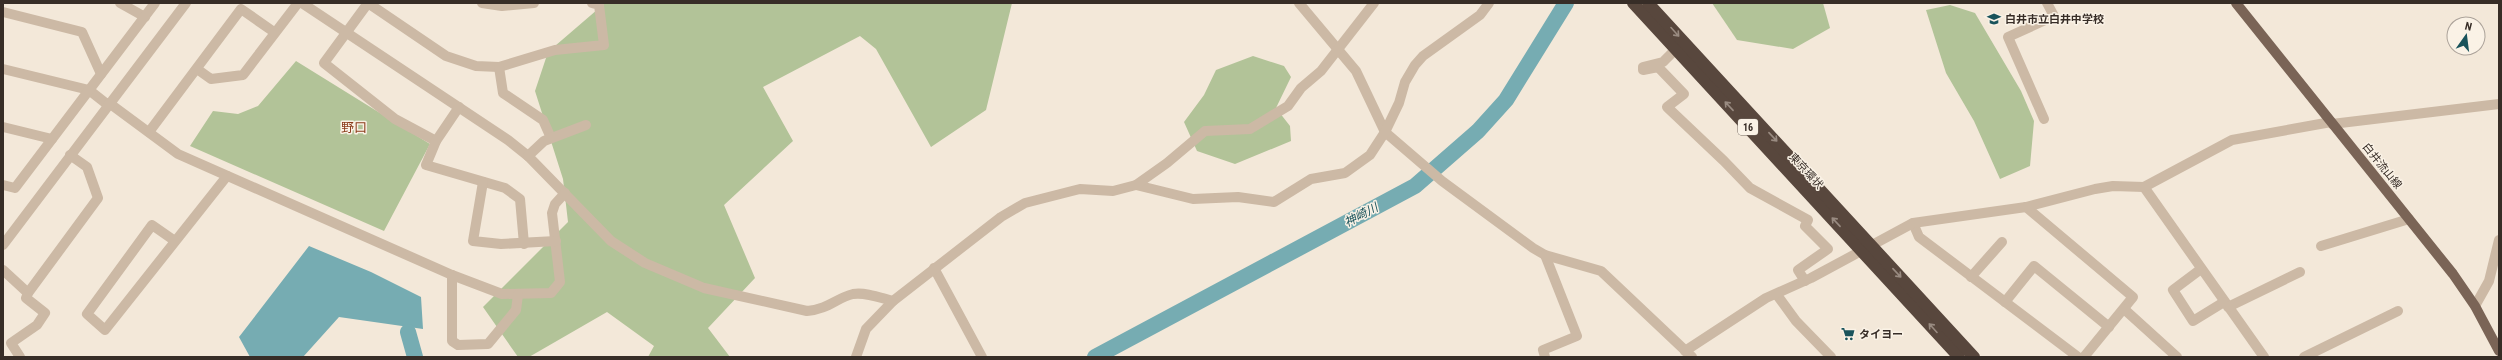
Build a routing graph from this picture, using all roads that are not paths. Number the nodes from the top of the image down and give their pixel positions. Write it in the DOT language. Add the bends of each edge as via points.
graph roads {
  1 [pos="120,3"];
  2 [pos="155,3"];
  3 [pos="186,3"];
  4 [pos="298,3"];
  5 [pos="302,3"];
  6 [pos="368,3"];
  7 [pos="482,3"];
  8 [pos="528,3"];
  9 [pos="592,3"];
  10 [pos="1299,3"];
  11 [pos="1374,3"];
  12 [pos="1489,3"];
  13 [pos="1633,3"];
  14 [pos="1648,3"];
  15 [pos="2048,3"];
  16 [pos="2236,3"];
  17 [pos="3,12"];
  18 [pos="145,17"];
  19 [pos="274,32"];
  20 [pos="346,32"];
  21 [pos="1337,48"];
  22 [pos="1676,49"];
  23 [pos="499,67"];
  24 [pos="3,69"];
  25 [pos="197,69"];
  26 [pos="101,74"];
  27 [pos="89,90"];
  28 [pos="108,104"];
  29 [pos="2499,104"];
  30 [pos="459,107"];
  31 [pos="2044,119"];
  32 [pos="2331,123"];
  33 [pos="586,125"];
  34 [pos="3,127"];
  35 [pos="149,132"];
  36 [pos="1385,132"];
  37 [pos="551,138"];
  38 [pos="52,139"];
  39 [pos="436,141"];
  40 [pos="70,156"];
  41 [pos="528,156"];
  42 [pos="227,176"];
  43 [pos="483,182"];
  44 [pos="3,185"];
  45 [pos="1136,185"];
  46 [pos="2144,187"];
  47 [pos="565,193"];
  48 [pos="2026,207"];
  49 [pos="2409,219"];
  50 [pos="1913,223"];
  51 [pos="2499,240"];
  52 [pos="175,241"];
  53 [pos="556,241"];
  54 [pos="2002,242"];
  55 [pos="524,244"];
  56 [pos="3,245"];
  57 [pos="2321,246"];
  58 [pos="1866,248"];
  59 [pos="1545,255"];
  60 [pos="934,268"];
  61 [pos="2201,269"];
  62 [pos="3,270"];
  63 [pos="2300,272"];
  64 [pos="452,275"];
  65 [pos="1971,277"];
  66 [pos="1805,281"];
  67 [pos="28,292"];
  68 [pos="1777,294"];
  69 [pos="518,295"];
  70 [pos="893,301"];
  71 [pos="2005,302"];
  72 [pos="2226,304"];
  73 [pos="2475,306"];
  74 [pos="2124,309"];
  75 [pos="2398,311"];
  76 [pos="2109,327"];
  77 [pos="2499,351"];
  78 [pos="1689,354"];
  79 [pos="20,357"];
  80 [pos="856,357"];
  81 [pos="982,357"];
  82 [pos="1545,357"];
  83 [pos="1831,357"];
  84 [pos="1959,357"];
  85 [pos="1974,357"];
  86 [pos="2078,357"];
  87 [pos="2084,357"];
  88 [pos="2177,357"];
  89 [pos="2264,357"];
  90 [pos="2304,357"];
  1 -- 18 [label="street"];
  2 -- 18 [label="street"];
  3 -- 28 [label="street"];
  4 -- 19 [label="street"];
  5 -- 20 [label="street"];
  6 -- 20 [label="street"];
  6 -- 23 [label="street" via="446,56 476,66"];
  7 -- 8 [label="street" via="502,6"];
  9 -- 23 [label="street" via="599,5 604,45 555,50"];
  10 -- 21 [label="street"];
  11 -- 21 [label="street"];
  12 -- 36 [label="street" via="1480,15 1423,56 1405,82 1399,103"];
  13 -- 22 [label="highway, 東京環状 / 16"];
  14 -- 58 [label="highway, 東京環状 / 16, one-way"];
  15 -- 31 [label="street" via="2054,16 2008,37"];
  16 -- 32 [label="main road, 白井流山線"];
  17 -- 26 [label="street" via="82,32"];
  18 -- 26 [label="street"];
  19 -- 25 [label="street" via="243,75 211,79"];
  19 -- 25 [label="street" via="242,9"];
  20 -- 30 [label="street"];
  20 -- 39 [label="street" via="324,63 394,119"];
  21 -- 36 [label="street" via="1356,71"];
  21 -- 45 [label="street" via="1321,71 1301,88 1288,106 1250,129 1205,131"];
  58 -- 22 [label="highway, 東京環状 / 16, one-way"];
  22 -- 66 [label="street" via="1663,62 1643,67 1643,70 1658,68 1684,94 1668,107 1750,188 1808,220 1805,226 1828,249 1798,270"];
  23 -- 37 [label="street" via="503,93 543,120"];
  24 -- 27 [label="street"];
  25 -- 35 [label="street"];
  26 -- 27 [label="street"];
  27 -- 28 [label="street"];
  27 -- 38 [label="street"];
  28 -- 35 [label="street"];
  28 -- 40 [label="street"];
  29 -- 32 [label="street"];
  30 -- 39 [label="street"];
  30 -- 41 [label="street"];
  32 -- 46 [label="street" via="2232,140"];
  32 -- 49 [label="main road, 白井流山線"];
  33 -- 37 [label="street"];
  34 -- 38 [label="street"];
  35 -- 42 [label="street" via="178,154"];
  36 -- 45 [label="street" via="1370,155 1346,173 1312,180 1274,202 1238,198 1193,199"];
  36 -- 59 [label="street" via="1442,181"];
  37 -- 41 [label="street" via="537,146"];
  38 -- 44 [label="street" via="15,188"];
  39 -- 43 [label="street" via="426,165"];
  40 -- 56 [label="street"];
  40 -- 67 [label="street" via="87,167 98,198"];
  41 -- 47 [label="street"];
  42 -- 52 [label="street"];
  42 -- 64 [label="street"];
  43 -- 55 [label="street" via="505,188 520,199"];
  43 -- 55 [label="street" via="473,241"];
  45 -- 60 [label="street" via="1113,191 1080,189 1025,203 1000,217"];
  46 -- 48 [label="street" via="2114,186 2095,189"];
  46 -- 61 [label="street"];
  47 -- 53 [label="street" via="555,204 552,213"];
  47 -- 70 [label="street" via="612,241 645,263 704,288 807,311 822,310 853,294 867,294"];
  48 -- 50 [label="street"];
  48 -- 74 [label="street" via="2134,297"];
  49 -- 57 [label="street"];
  49 -- 73 [label="main road, 白井流山線"];
  50 -- 58 [label="street"];
  50 -- 65 [label="street" via="1919,238"];
  51 -- 73 [label="street" via="2489,282"];
  52 -- 52 [label="street" via="152,225 87,314 105,330"];
  53 -- 55 [label="street"];
  53 -- 69 [label="street" via="560,282 551,293"];
  54 -- 65 [label="street"];
  58 -- 66 [label="street"];
  84 -- 58 [label="highway, 東京環状 / 16, one-way"];
  58 -- 85 [label="highway, 東京環状 / 16, one-way"];
  59 -- 78 [label="street" via="1601,271"];
  59 -- 82 [label="street" via="1577,336 1543,350"];
  60 -- 70 [label="street"];
  60 -- 81 [label="street"];
  61 -- 72 [label="street"];
  61 -- 72 [label="street" via="2173,290 2193,321"];
  62 -- 67 [label="street"];
  63 -- 72 [label="street"];
  64 -- 69 [label="street" via="490,291"];
  64 -- 69 [label="street" via="452,341 458,345 488,344 516,310"];
  65 -- 71 [label="street"];
  66 -- 68 [label="street"];
  67 -- 79 [label="street" via="26,298 45,313 37,325 11,343"];
  68 -- 78 [label="street" via="1766,298"];
  68 -- 83 [label="street" via="1796,321"];
  70 -- 80 [label="street" via="866,329"];
  71 -- 76 [label="street" via="2034,266"];
  71 -- 86 [label="street"];
  72 -- 89 [label="street"];
  73 -- 77 [label="main road, 白井流山線"];
  74 -- 76 [label="street"];
  74 -- 88 [label="street"];
  75 -- 90 [label="street"];
  76 -- 87 [label="street"];
}
